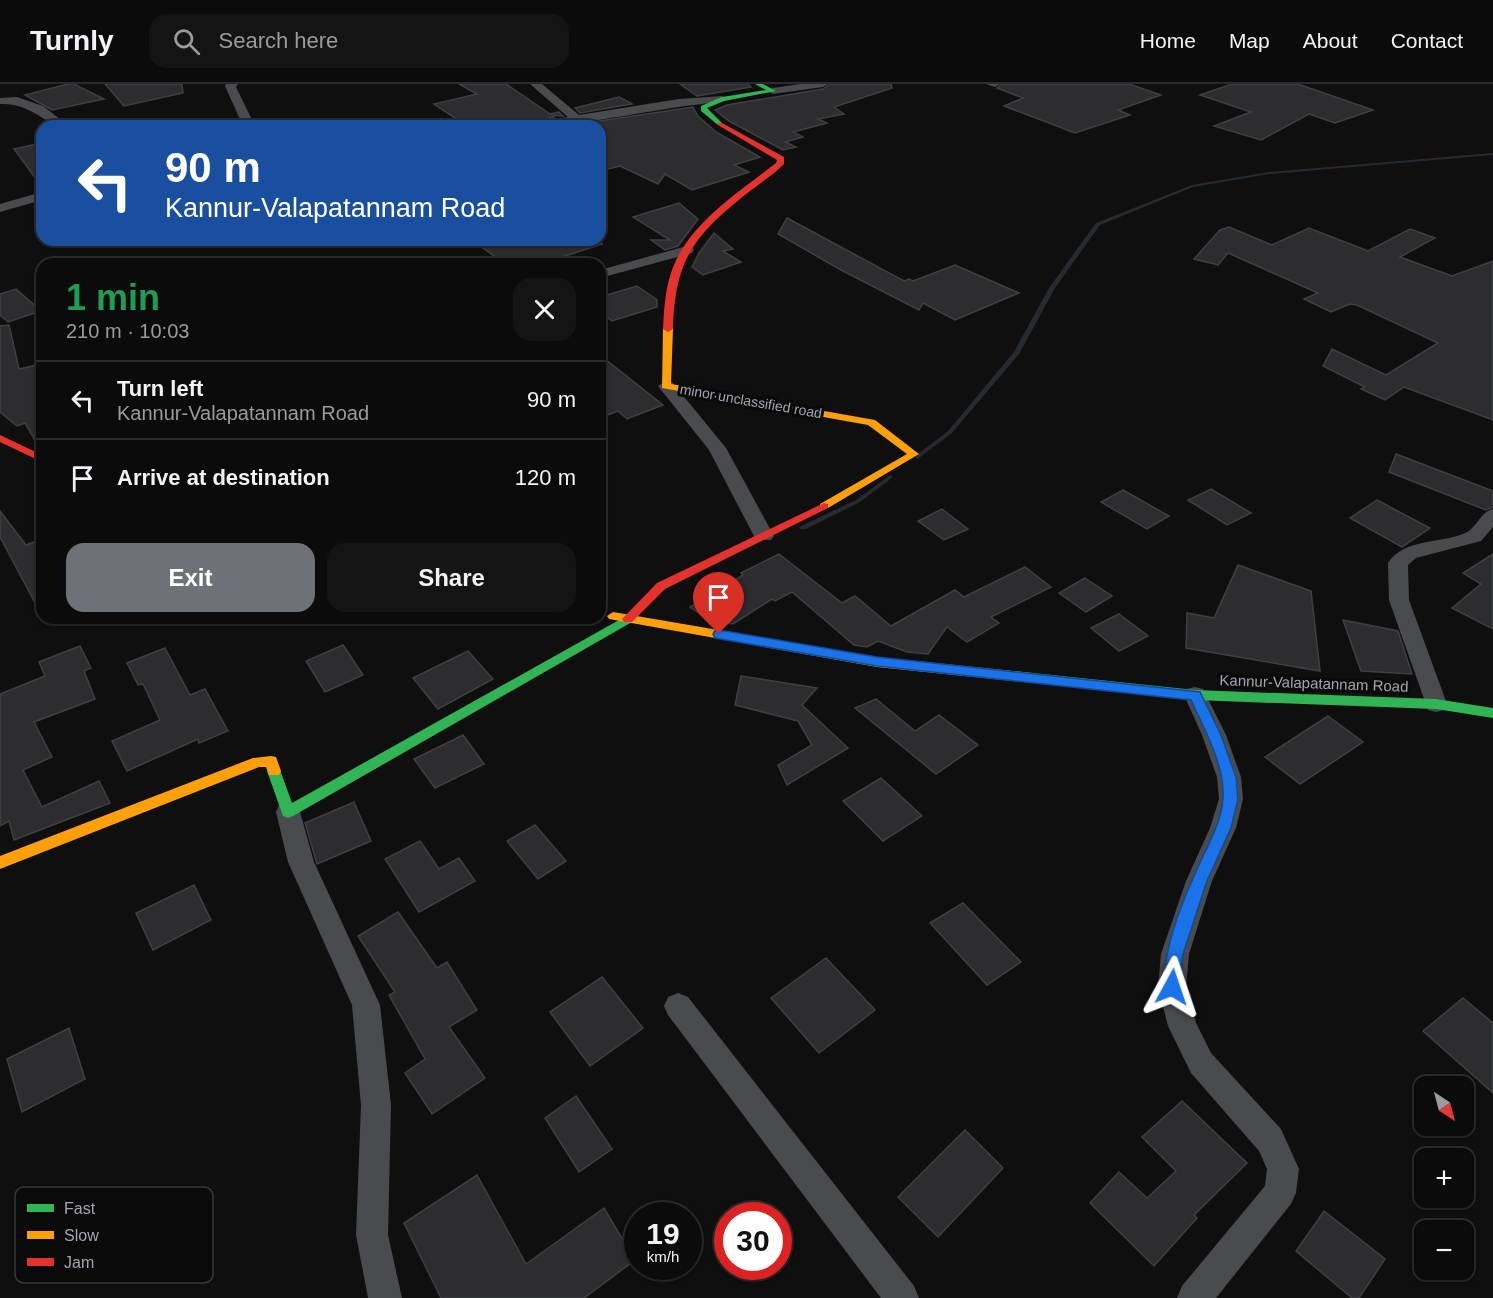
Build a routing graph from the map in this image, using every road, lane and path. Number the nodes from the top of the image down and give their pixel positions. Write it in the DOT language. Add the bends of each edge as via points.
graph roads {
  1 [pos="233,84"];
  2 [pos="535,84"];
  3 [pos="758,84"];
  4 [pos="823,84"];
  5 [pos="773,92"];
  6 [pos="2,97"];
  7 [pos="722,99"];
  8 [pos="576,118"];
  9 [pos="55,120"];
  10 [pos="246,120"];
  11 [pos="565,120"];
  12 [pos="36,198"];
  13 [pos="0,208"];
  14 [pos="687,250"];
  15 [pos="606,272"];
  16 [pos="666,386"];
  17 [pos="0,438"];
  18 [pos="0,448"];
  19 [pos="32,452"];
  20 [pos="1493,515"];
  21 [pos="764,536"];
  22 [pos="606,615"];
  23 [pos="629,619"];
  24 [pos="1195,695"];
  25 [pos="1436,704"];
  26 [pos="1493,712"];
  27 [pos="288,812"];
  28 [pos="0,863"];
  29 [pos="678,1006"];
  30 [pos="385,1298"];
  31 [pos="902,1298"];
  32 [pos="1194,1298"];
  1 -- 10 [label="street" via="230,86"];
  2 -- 8 [label="street"];
  3 -- 5 [label="street"];
  4 -- 5 [label="street"];
  5 -- 7 [label="street"];
  6 -- 9 [label="street" via="42,109"];
  7 -- 8 [label="street"];
  7 -- 14 [label="street, minor unclassified road" via="703,107 704,111 722,126 775,154 781,159 780,165 702,228"];
  8 -- 11 [label="street"];
  12 -- 13 [label="street"];
  14 -- 15 [label="street"];
  14 -- 16 [label="street, minor unclassified road" via="670,294"];
  16 -- 21 [label="street" via="717,448"];
  16 -- 21 [label="street, minor unclassified road" via="870,422 914,454"];
  17 -- 19 [label="street"];
  18 -- 19 [label="street"];
  20 -- 25 [label="street" via="1474,537 1409,553 1398,563 1400,600"];
  21 -- 23 [label="street, minor unclassified road" via="661,586"];
  22 -- 23 [label="street, Kannur-Valapatannam Road"];
  23 -- 24 [label="street, Kannur-Valapatannam Road" via="877,662"];
  23 -- 27 [label="street, minor unclassified road"];
  24 -- 25 [label="street, Kannur-Valapatannam Road"];
  24 -- 32 [label="street" via="1229,777 1231,799 1175,954 1172,987 1182,1026 1201,1063 1270,1140 1283,1169 1280,1193"];
  25 -- 26 [label="street, Kannur-Valapatannam Road"];
  27 -- 28 [label="street" via="271,762 258,762"];
  27 -- 30 [label="street" via="301,862 366,1005 376,1105 372,1235"];
  29 -- 31 [label="street"];
}
